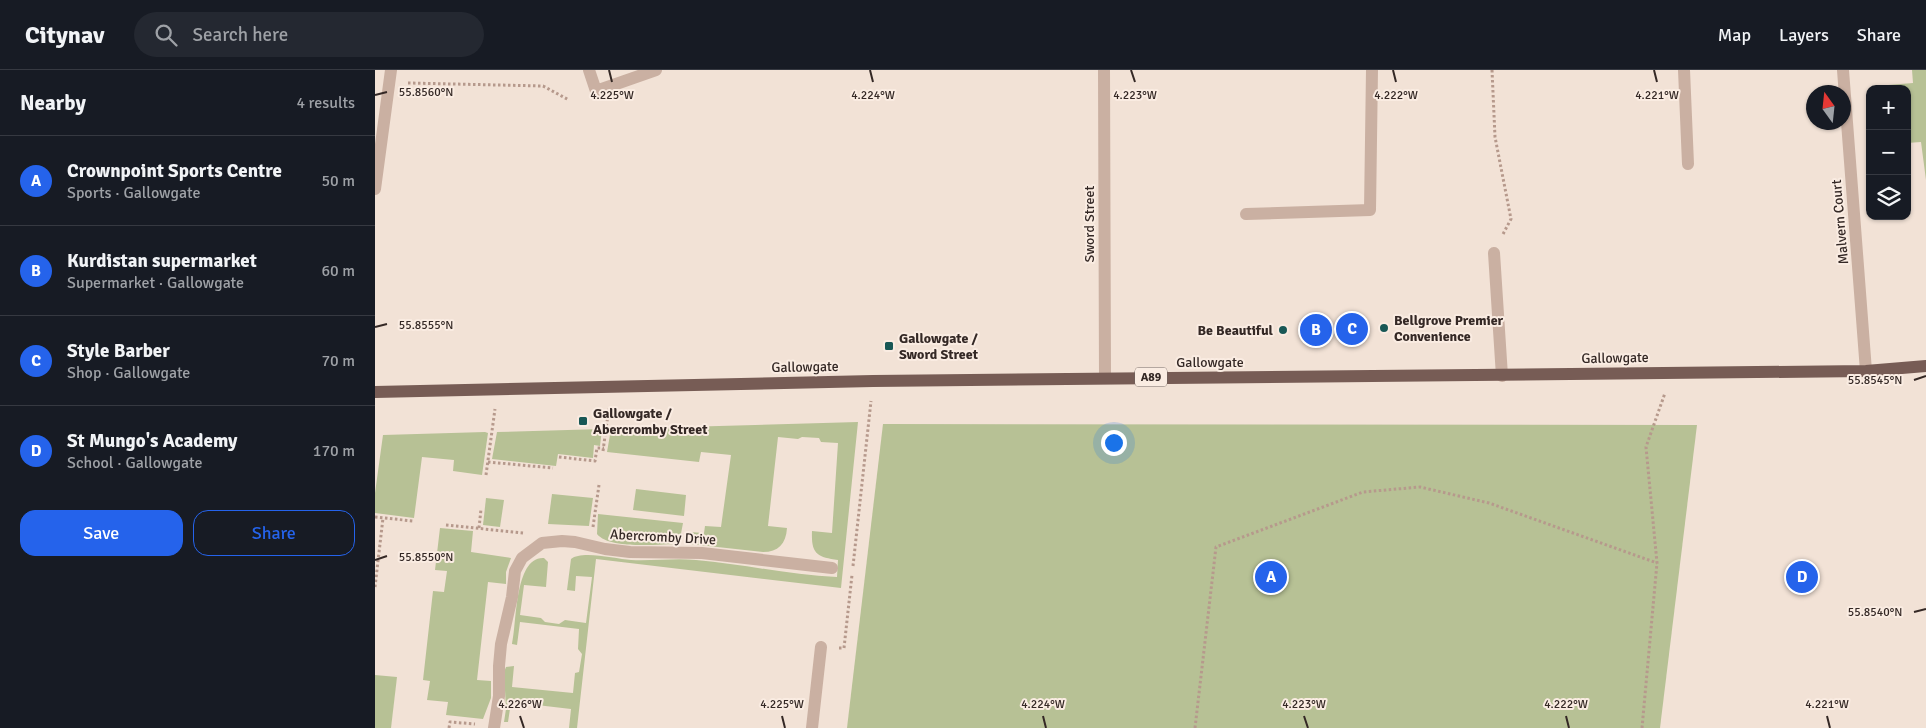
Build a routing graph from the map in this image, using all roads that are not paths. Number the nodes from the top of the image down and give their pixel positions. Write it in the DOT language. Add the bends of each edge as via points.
graph roads {
  1 [pos="589,70"];
  2 [pos="656,70"];
  3 [pos="1104,70"];
  4 [pos="1372,70"];
  5 [pos="1684,70"];
  6 [pos="1843,70"];
  7 [pos="390,76"];
  8 [pos="1688,164"];
  9 [pos="375,189"];
  10 [pos="1247,214"];
  11 [pos="1494,252"];
  12 [pos="1926,366"];
  13 [pos="1866,371"];
  14 [pos="1502,376"];
  15 [pos="1105,378"];
  16 [pos="375,392"];
  17 [pos="831,568"];
  18 [pos="821,647"];
  19 [pos="494,727"];
  20 [pos="812,728"];
  1 -- 2 [label="street" via="595,91"];
  3 -- 15 [label="street, Sword Street"];
  4 -- 10 [label="street" via="1370,210"];
  5 -- 8 [label="street"];
  6 -- 13 [label="street, Malvern Court"];
  7 -- 9 [label="street"];
  11 -- 14 [label="street"];
  12 -- 13 [label="main road, Gallowgate / A89"];
  13 -- 14 [label="main road, Gallowgate / A89"];
  14 -- 15 [label="main road, Gallowgate / A89"];
  15 -- 16 [label="main road, Gallowgate / A89"];
  17 -- 19 [label="street, Abercromby Drive" via="702,553 617,551 562,541 536,546 522,558 515,570 499,653 499,696"];
  18 -- 20 [label="street"];
}
